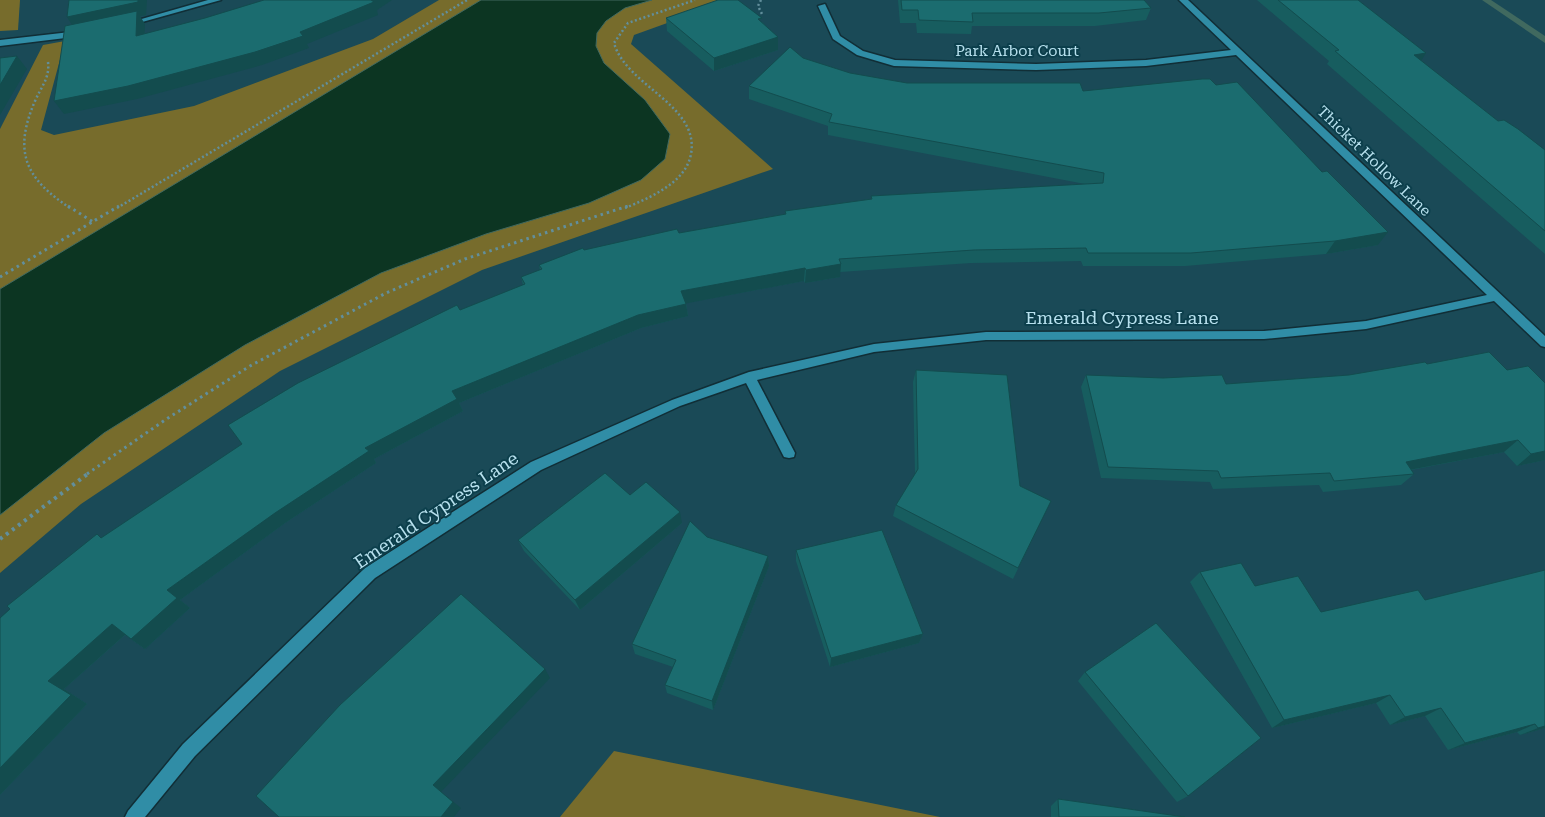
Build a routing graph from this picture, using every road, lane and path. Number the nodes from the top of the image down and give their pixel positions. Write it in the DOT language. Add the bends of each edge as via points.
graph roads {
  1 [pos="216,0"];
  2 [pos="467,0"];
  3 [pos="695,0"];
  4 [pos="761,0"];
  5 [pos="1183,0"];
  6 [pos="822,6"];
  7 [pos="762,14"];
  8 [pos="119,26"];
  9 [pos="92,32"];
  10 [pos="54,37"];
  11 [pos="0,44"];
  12 [pos="1238,52"];
  13 [pos="93,222"];
  14 [pos="0,277"];
  15 [pos="1496,297"];
  16 [pos="1545,344"];
  17 [pos="749,377"];
  18 [pos="789,453"];
  19 [pos="0,539"];
  20 [pos="134,817"];
  1 -- 8 [label="street"];
  2 -- 13 [label="path"];
  3 -- 19 [label="path" via="628,23 614,43 625,65 675,111 691,136 694,146 690,159 684,171 670,184 634,204 419,277 288,342 179,408"];
  4 -- 7 [label="path" via="758,6"];
  5 -- 12 [label="street, Thicket Hollow Lane"];
  6 -- 12 [label="street, Park Arbor Court" via="836,37 860,53 894,63 1036,67 1146,63"];
  9 -- 10 [label="street"];
  10 -- 11 [label="street"];
  10 -- 13 [label="path" via="47,59 47,79 36,100 23,149 32,175 48,192"];
  12 -- 15 [label="street, Thicket Hollow Lane"];
  13 -- 14 [label="path"];
  15 -- 16 [label="street, Thicket Hollow Lane"];
  15 -- 17 [label="street, Emerald Cypress Lane" via="1366,325 1264,335 986,336 874,348"];
  17 -- 18 [label="street"];
  17 -- 20 [label="street, Emerald Cypress Lane" via="676,403 536,466 370,573 188,750"];
}
